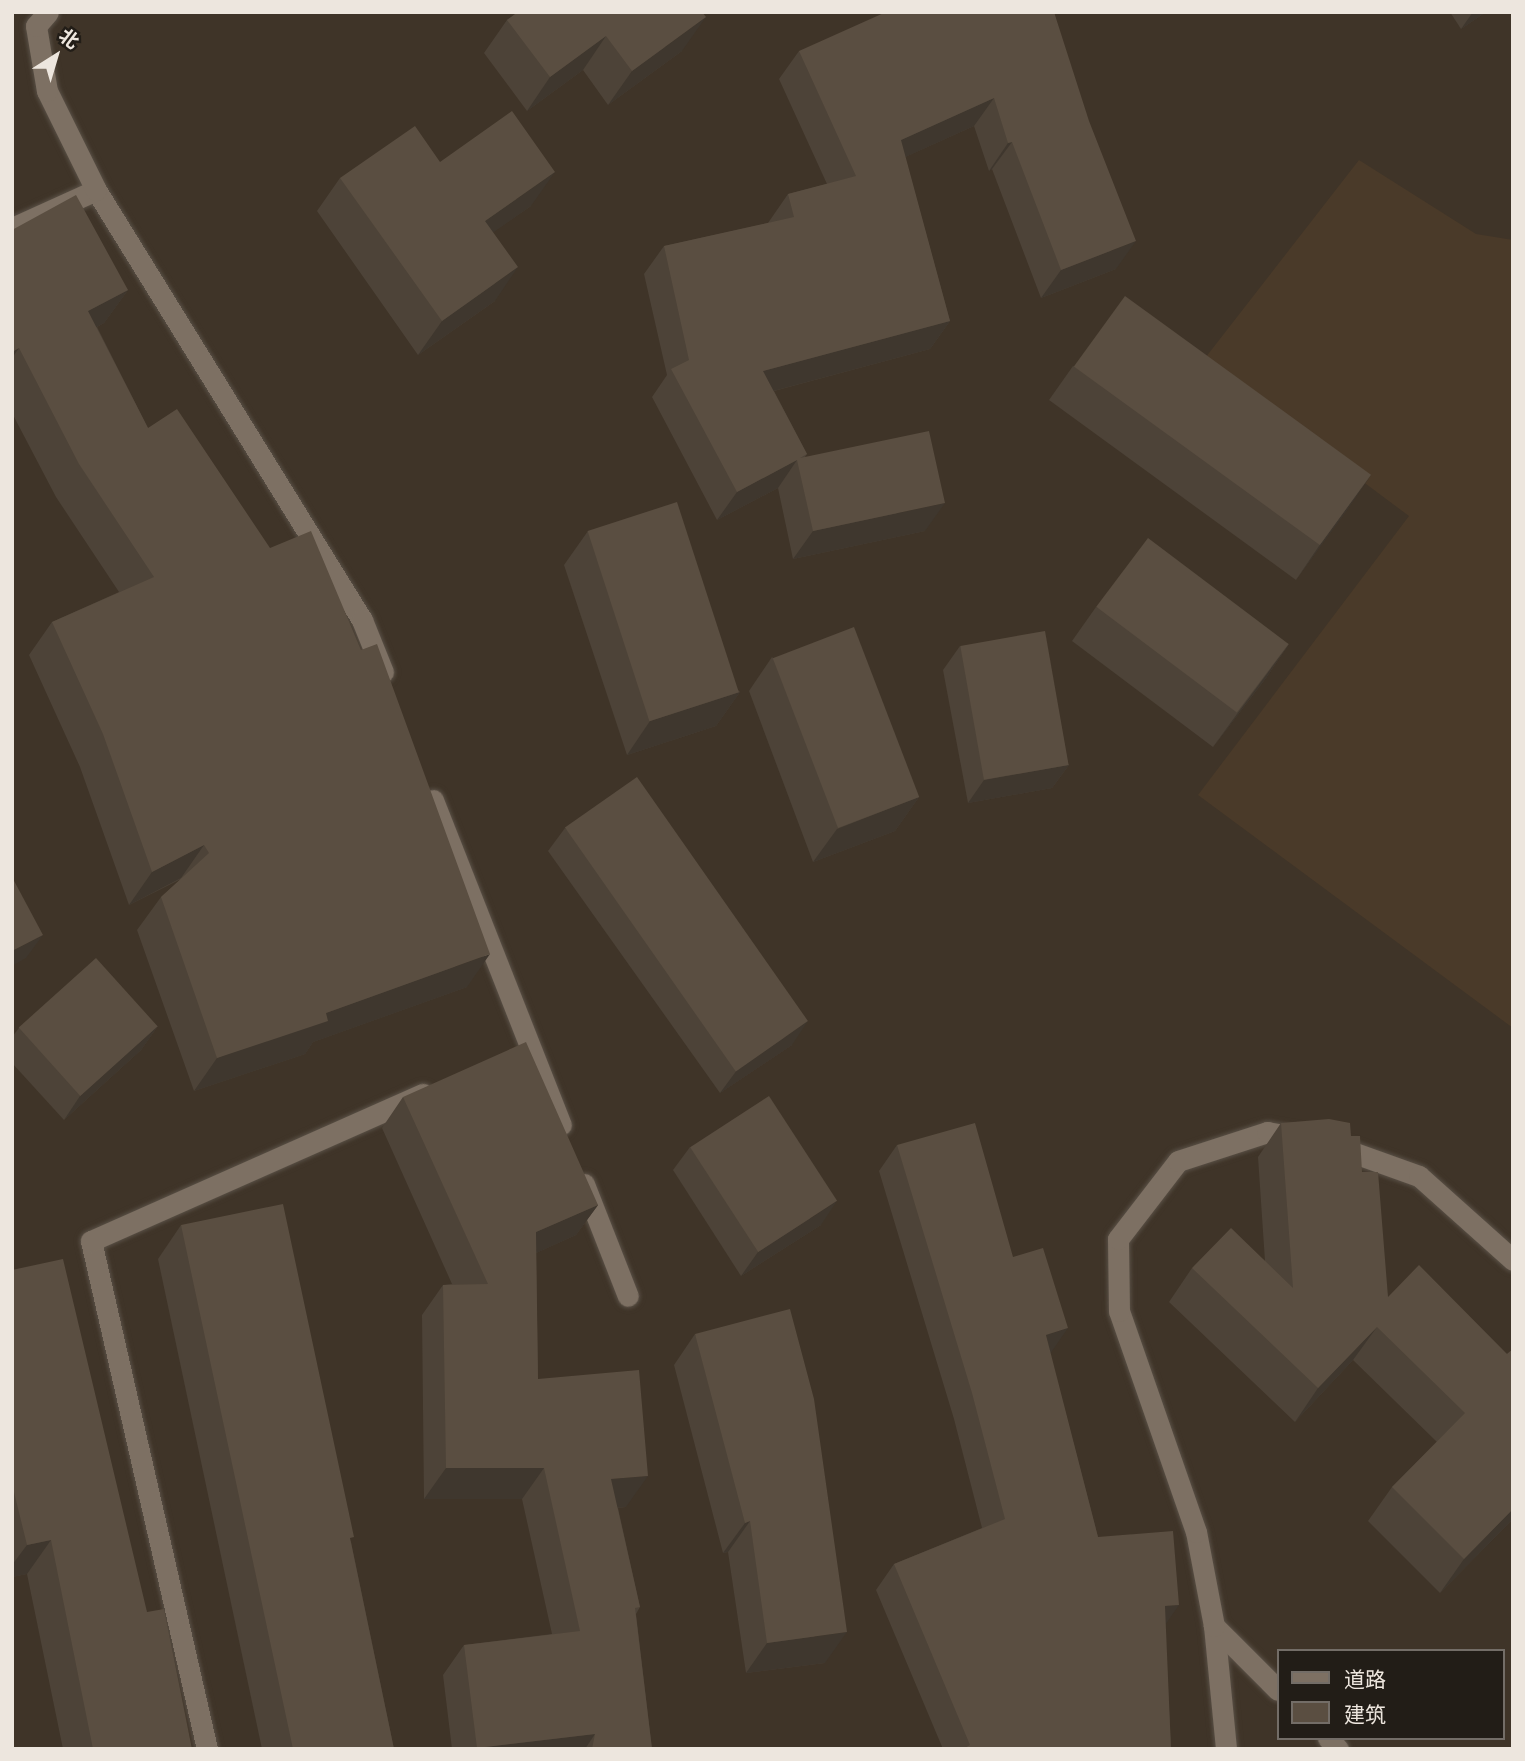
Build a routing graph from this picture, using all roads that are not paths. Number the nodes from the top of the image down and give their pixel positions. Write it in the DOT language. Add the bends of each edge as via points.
graph roads {
  1 [pos="48,12"];
  2 [pos="96,190"];
  3 [pos="12,228"];
  4 [pos="393,698"];
  5 [pos="423,775"];
  6 [pos="530,1046"];
  7 [pos="505,1058"];
  8 [pos="442,1085"];
  9 [pos="1513,1261"];
  10 [pos="628,1296"];
  11 [pos="1214,1626"];
  12 [pos="1276,1688"];
  13 [pos="207,1749"];
  14 [pos="1226,1749"];
  1 -- 2 [label="street" via="36,26 47,91"];
  2 -- 3 [label="street"];
  2 -- 4 [label="street" via="362,620"];
  5 -- 6 [label="street"];
  6 -- 7 [label="street"];
  6 -- 10 [label="street"];
  8 -- 13 [label="street" via="91,1241"];
  9 -- 11 [label="street" via="1419,1176 1333,1145 1267,1132 1178,1161 1118,1238 1119,1311 1196,1532"];
  11 -- 12 [label="street"];
  11 -- 14 [label="street"];
}
